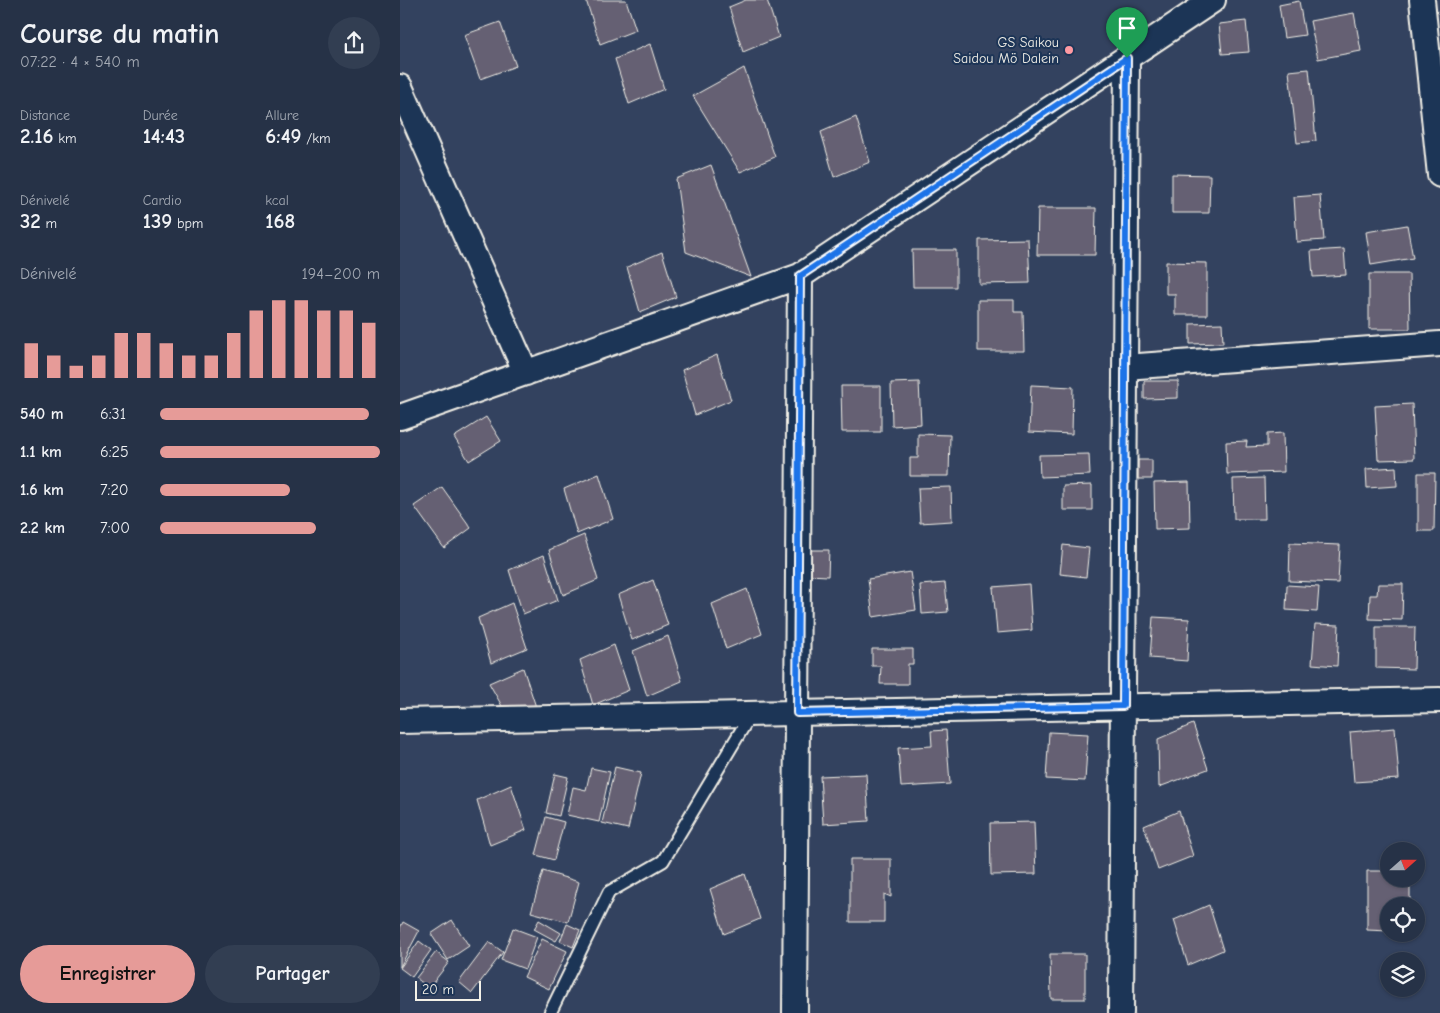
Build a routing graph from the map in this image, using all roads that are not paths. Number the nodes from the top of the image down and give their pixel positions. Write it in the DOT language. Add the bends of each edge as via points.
graph roads {
  1 [pos="1213,0"];
  2 [pos="1190,7"];
  3 [pos="1426,15"];
  4 [pos="1127,58"];
  5 [pos="400,87"];
  6 [pos="1440,175"];
  7 [pos="800,276"];
  8 [pos="1440,344"];
  9 [pos="1125,367"];
  10 [pos="526,373"];
  11 [pos="400,417"];
  12 [pos="1440,700"];
  13 [pos="1123,706"];
  14 [pos="797,713"];
  15 [pos="751,714"];
  16 [pos="400,721"];
  17 [pos="550,1013"];
  18 [pos="795,1013"];
  19 [pos="1121,1013"];
  1 -- 2 [label="street"];
  2 -- 4 [label="street"];
  3 -- 6 [label="street"];
  4 -- 7 [label="street"];
  4 -- 9 [label="street"];
  5 -- 10 [label="street"];
  7 -- 10 [label="street"];
  7 -- 14 [label="street"];
  8 -- 9 [label="street"];
  9 -- 13 [label="street"];
  10 -- 11 [label="street"];
  12 -- 13 [label="street"];
  13 -- 14 [label="street"];
  13 -- 19 [label="street"];
  14 -- 15 [label="street"];
  14 -- 18 [label="street"];
  15 -- 16 [label="street"];
  15 -- 17 [label="lane" via="663,861 609,892"];
}
